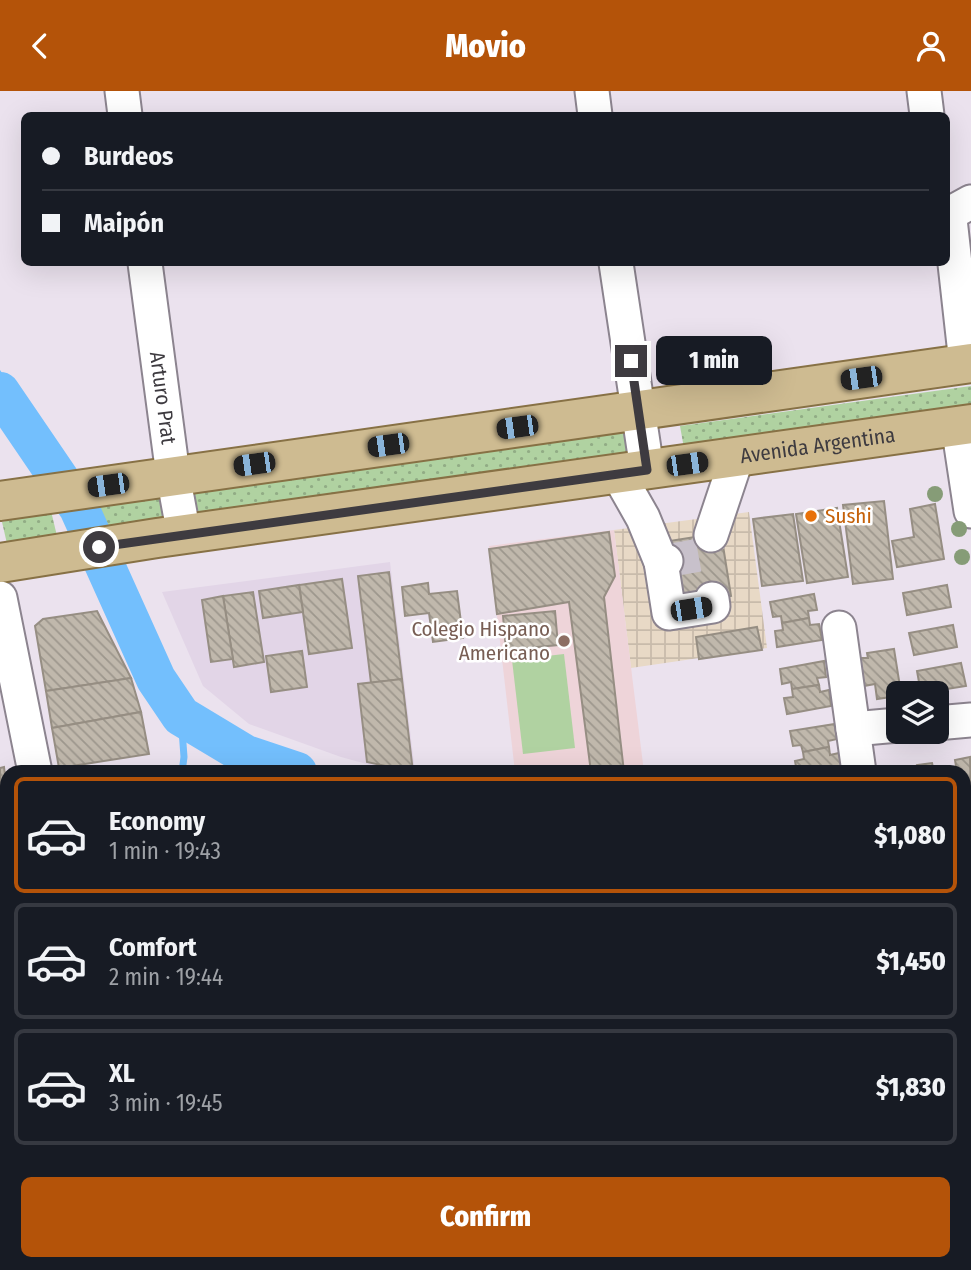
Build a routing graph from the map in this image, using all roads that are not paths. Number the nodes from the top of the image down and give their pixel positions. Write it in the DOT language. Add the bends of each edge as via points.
graph roads {
  1 [pos="122,91"];
  2 [pos="592,91"];
  3 [pos="924,91"];
  4 [pos="125,112"];
  5 [pos="595,112"];
  6 [pos="928,112"];
  7 [pos="971,202"];
  8 [pos="145,266"];
  9 [pos="617,266"];
  10 [pos="968,363"];
  11 [pos="638,410"];
  12 [pos="964,425"];
  13 [pos="737,457"];
  14 [pos="632,472"];
  15 [pos="173,475"];
  16 [pos="11,499"];
  17 [pos="971,511"];
  18 [pos="711,534"];
  19 [pos="184,535"];
  20 [pos="13,561"];
  21 [pos="0,599"];
  22 [pos="712,599"];
  23 [pos="839,628"];
  24 [pos="971,720"];
  25 [pos="949,722"];
  26 [pos="886,726"];
  27 [pos="853,729"];
  28 [pos="34,765"];
  29 [pos="858,765"];
  1 -- 4 [label="street"];
  2 -- 5 [label="street"];
  3 -- 6 [label="street"];
  7 -- 10 [label="street" via="951,213 950,219"];
  8 -- 15 [label="street, Arturo Prat"];
  9 -- 11 [label="street"];
  10 -- 11 [label="main road"];
  11 -- 14 [label="street"];
  11 -- 15 [label="main road"];
  12 -- 13 [label="main road, Avenida Argentina"];
  12 -- 17 [label="street"];
  13 -- 14 [label="main road, Avenida Argentina"];
  13 -- 18 [label="street"];
  14 -- 19 [label="main road, Avenida Argentina"];
  14 -- 22 [label="street" via="643,518 663,562 669,613 713,606"];
  15 -- 16 [label="main road"];
  15 -- 19 [label="street, Arturo Prat"];
  19 -- 20 [label="main road, Avenida Argentina"];
  21 -- 28 [label="street"];
  23 -- 27 [label="street"];
  24 -- 25 [label="street"];
  26 -- 27 [label="street"];
  27 -- 29 [label="street"];
}
